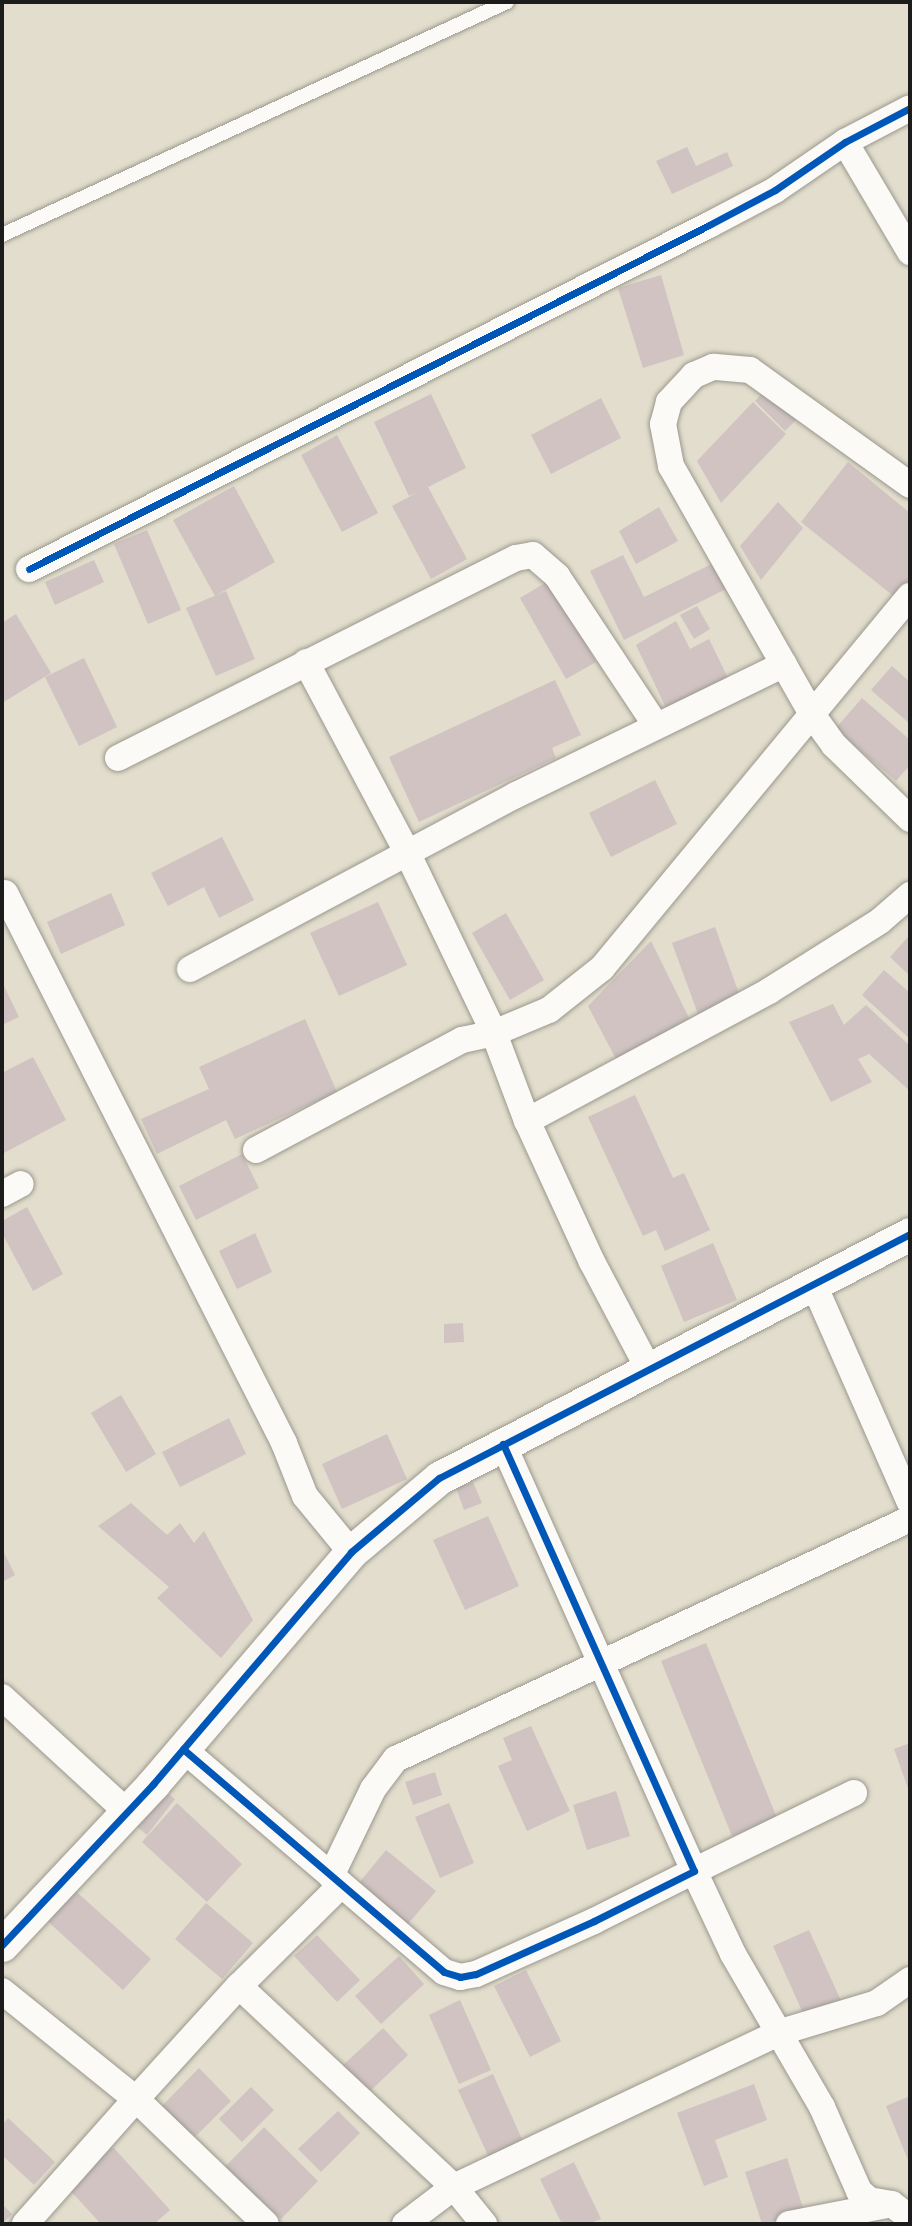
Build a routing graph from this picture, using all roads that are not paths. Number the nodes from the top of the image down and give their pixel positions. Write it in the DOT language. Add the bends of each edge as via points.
graph roads {
  1 [pos="507,2"];
  2 [pos="910,108"];
  3 [pos="845,142"];
  4 [pos="2,235"];
  5 [pos="910,252"];
  6 [pos="910,485"];
  7 [pos="29,569"];
  8 [pos="910,596"];
  9 [pos="306,662"];
  10 [pos="784,664"];
  11 [pos="813,716"];
  12 [pos="655,724"];
  13 [pos="118,758"];
  14 [pos="910,818"];
  15 [pos="407,852"];
  16 [pos="5,893"];
  17 [pos="910,895"];
  18 [pos="190,969"];
  19 [pos="494,1033"];
  20 [pos="527,1121"];
  21 [pos="256,1150"];
  22 [pos="910,1234"];
  23 [pos="814,1285"];
  24 [pos="648,1368"];
  25 [pos="503,1444"];
  26 [pos="910,1503"];
  27 [pos="910,1518"];
  28 [pos="351,1552"];
  29 [pos="603,1664"];
  30 [pos="2,1697"];
  31 [pos="183,1749"];
  32 [pos="854,1793"];
  33 [pos="127,1812"];
  34 [pos="694,1871"];
  35 [pos="336,1880"];
  36 [pos="2,1945"];
  37 [pos="910,1980"];
  38 [pos="239,1986"];
  39 [pos="2,1991"];
  40 [pos="781,2032"];
  41 [pos="136,2099"];
  42 [pos="454,2187"];
  43 [pos="901,2211"];
  44 [pos="25,2224"];
  45 [pos="265,2224"];
  46 [pos="405,2224"];
  47 [pos="484,2224"];
  48 [pos="789,2224"];
  1 -- 4 [label="lane"];
  2 -- 3 [label="street"];
  3 -- 5 [label="street"];
  3 -- 7 [label="street" via="775,190 709,225"];
  6 -- 10 [label="street" via="750,370 713,367 677,389 663,424 671,466"];
  8 -- 11 [label="street"];
  9 -- 12 [label="street" via="516,558 533,555 557,576"];
  9 -- 13 [label="street"];
  9 -- 15 [label="street"];
  10 -- 11 [label="street"];
  10 -- 12 [label="street"];
  11 -- 14 [label="street" via="834,745"];
  11 -- 19 [label="street" via="602,968 549,1010"];
  12 -- 15 [label="street"];
  15 -- 18 [label="street"];
  15 -- 19 [label="street"];
  16 -- 28 [label="street" via="284,1443 305,1496"];
  17 -- 20 [label="street" via="880,921 768,991"];
  19 -- 20 [label="street"];
  19 -- 21 [label="street" via="462,1040"];
  20 -- 24 [label="street" via="592,1262"];
  22 -- 23 [label="street"];
  23 -- 24 [label="street"];
  23 -- 26 [label="street"];
  24 -- 25 [label="street"];
  25 -- 28 [label="street" via="439,1478"];
  25 -- 29 [label="street"];
  27 -- 29 [label="street"];
  28 -- 31 [label="street"];
  29 -- 34 [label="street"];
  29 -- 35 [label="street" via="396,1759 373,1789"];
  30 -- 33 [label="street"];
  31 -- 33 [label="street"];
  31 -- 35 [label="street"];
  32 -- 34 [label="street"];
  33 -- 36 [label="street"];
  34 -- 35 [label="street" via="547,1942 460,1977 444,1972"];
  34 -- 40 [label="street" via="733,1954"];
  35 -- 38 [label="street"];
  37 -- 40 [label="street" via="877,2003"];
  38 -- 41 [label="street"];
  38 -- 42 [label="street"];
  39 -- 41 [label="street"];
  40 -- 42 [label="street"];
  40 -- 43 [label="street" via="859,2191 869,2200"];
  41 -- 44 [label="street"];
  41 -- 45 [label="street"];
  42 -- 46 [label="street"];
  42 -- 47 [label="street"];
  43 -- 48 [label="street"];
}
